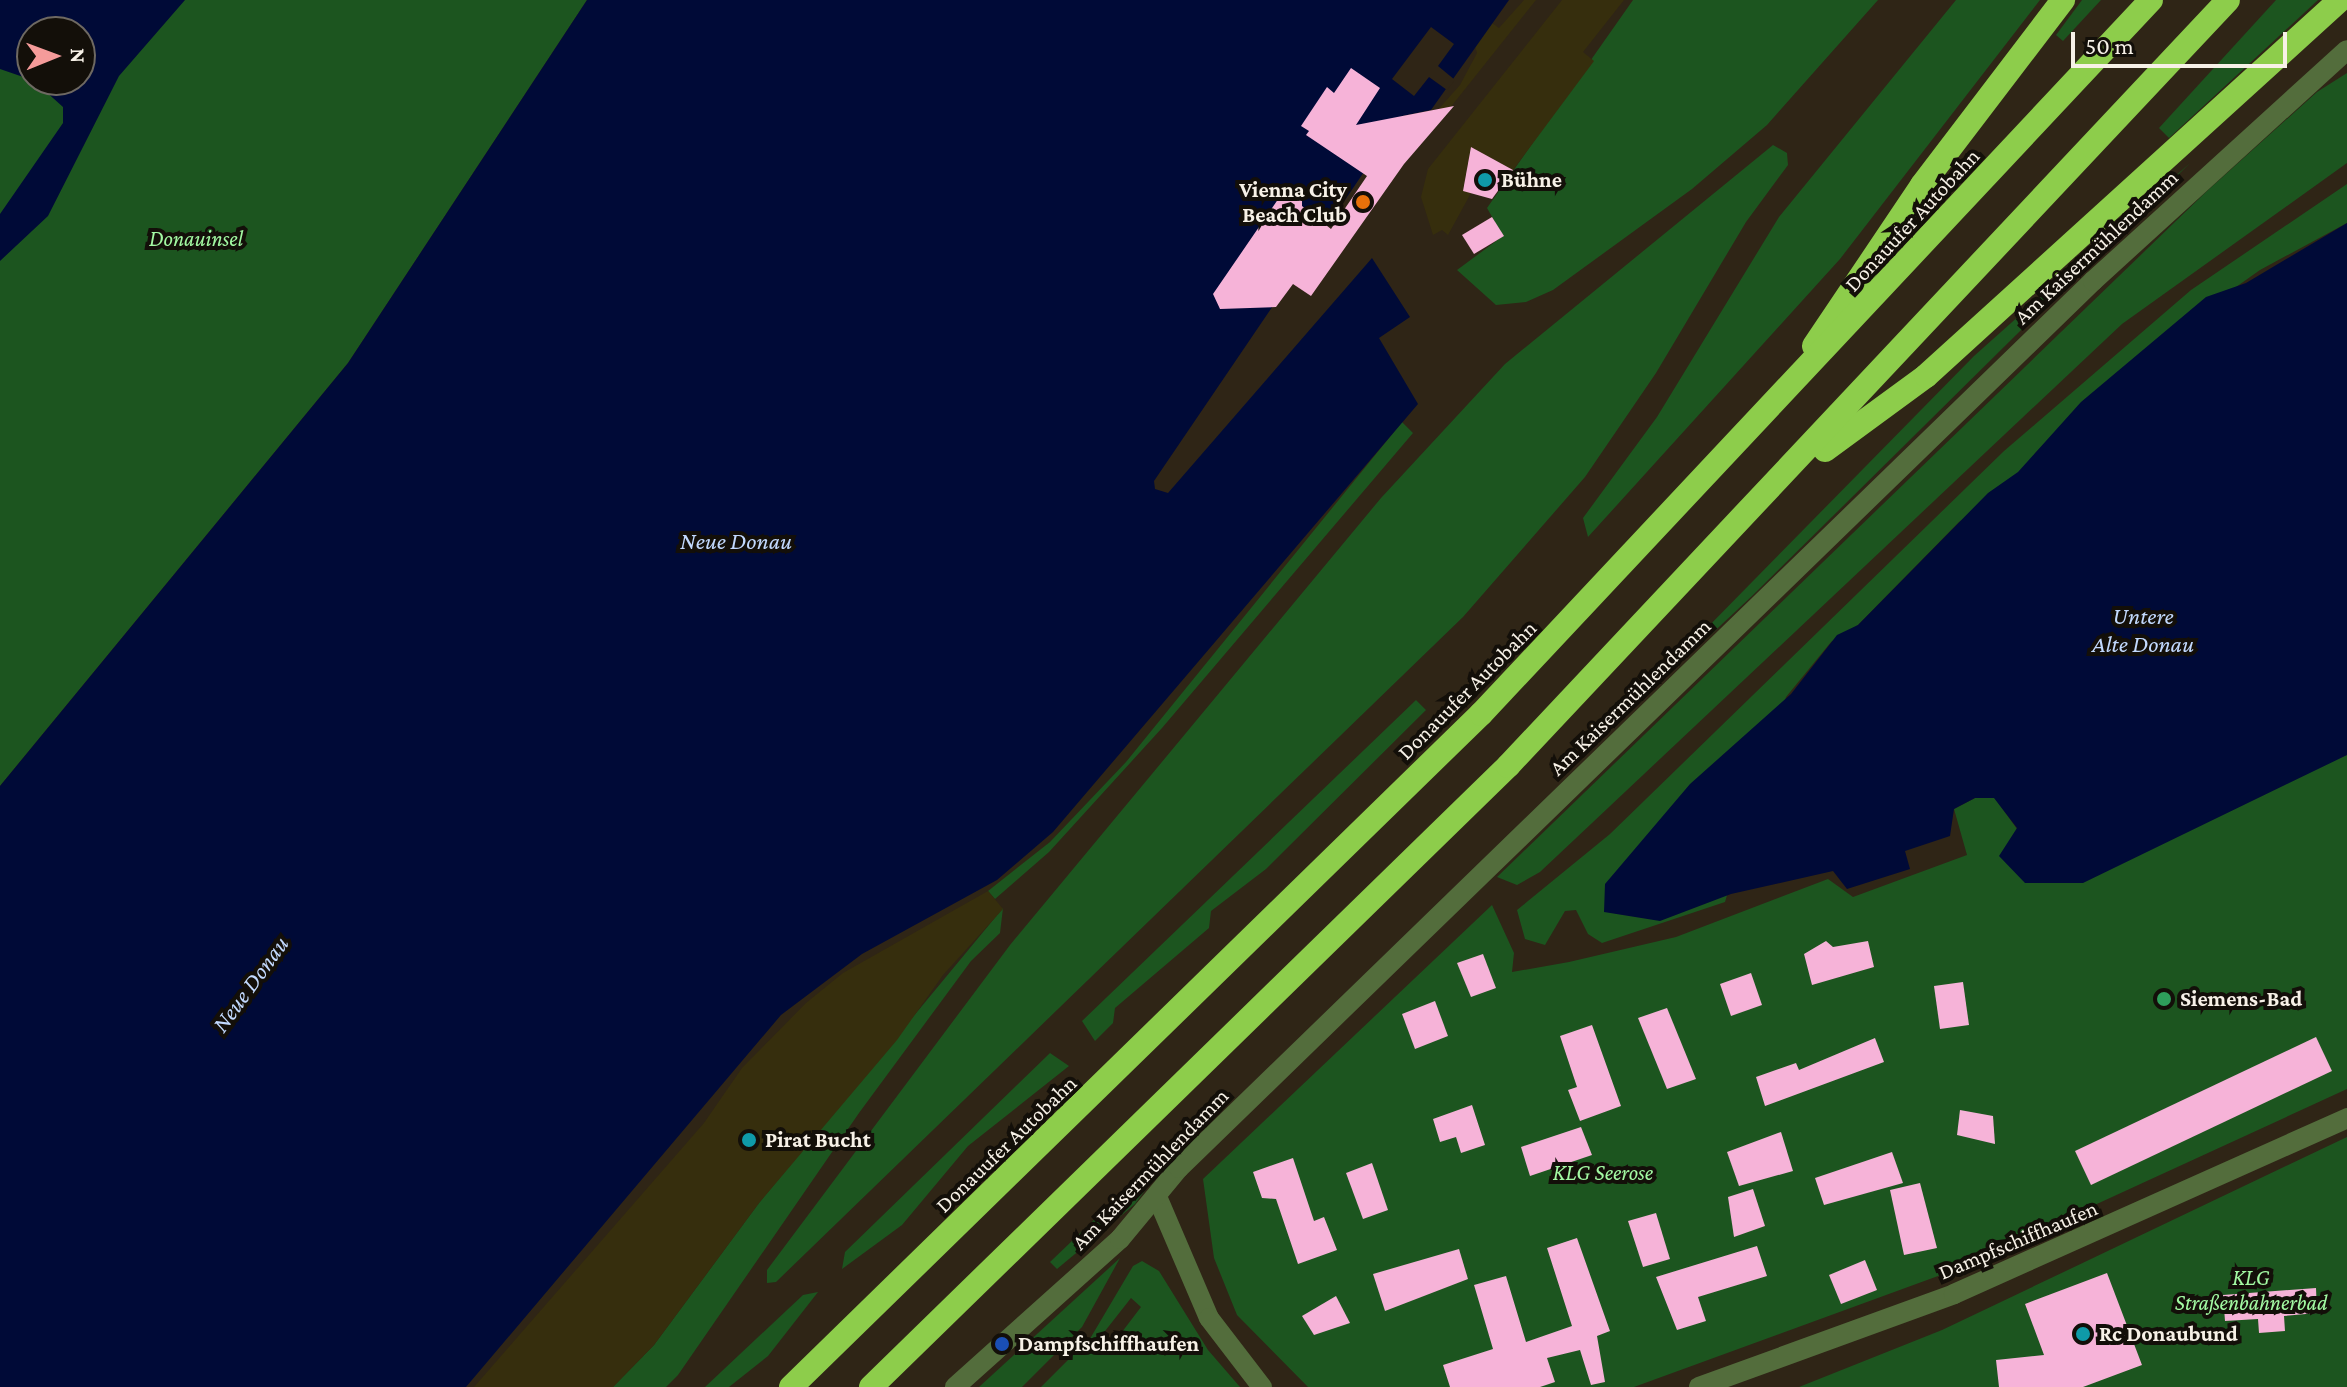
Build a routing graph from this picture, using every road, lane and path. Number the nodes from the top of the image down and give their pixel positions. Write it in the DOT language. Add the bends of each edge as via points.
graph roads {
  1 [pos="2063,0"];
  2 [pos="2151,0"];
  3 [pos="2228,0"];
  4 [pos="2340,0"];
  5 [pos="2347,50"];
  6 [pos="1773,408"];
  7 [pos="1781,482"];
  8 [pos="2347,1118"];
  9 [pos="1158,1199"];
  10 [pos="791,1387"];
  11 [pos="871,1387"];
  12 [pos="955,1387"];
  13 [pos="1262,1387"];
  14 [pos="1699,1387"];
  1 -- 6 [label="highway" via="1922,185"];
  2 -- 6 [label="highway, Donauufer Autobahn"];
  3 -- 7 [label="highway"];
  4 -- 7 [label="highway" via="1926,376"];
  5 -- 9 [label="street, Am Kaisermühlendamm" via="2081,292 1179,1168"];
  6 -- 10 [label="highway, Donauufer Autobahn" via="1481,714"];
  7 -- 11 [label="highway" via="1508,766"];
  8 -- 14 [label="street, Dampfschiffhaufen" via="1954,1294"];
  9 -- 12 [label="street, Am Kaisermühlendamm"];
  9 -- 13 [label="street" via="1209,1318"];
}
